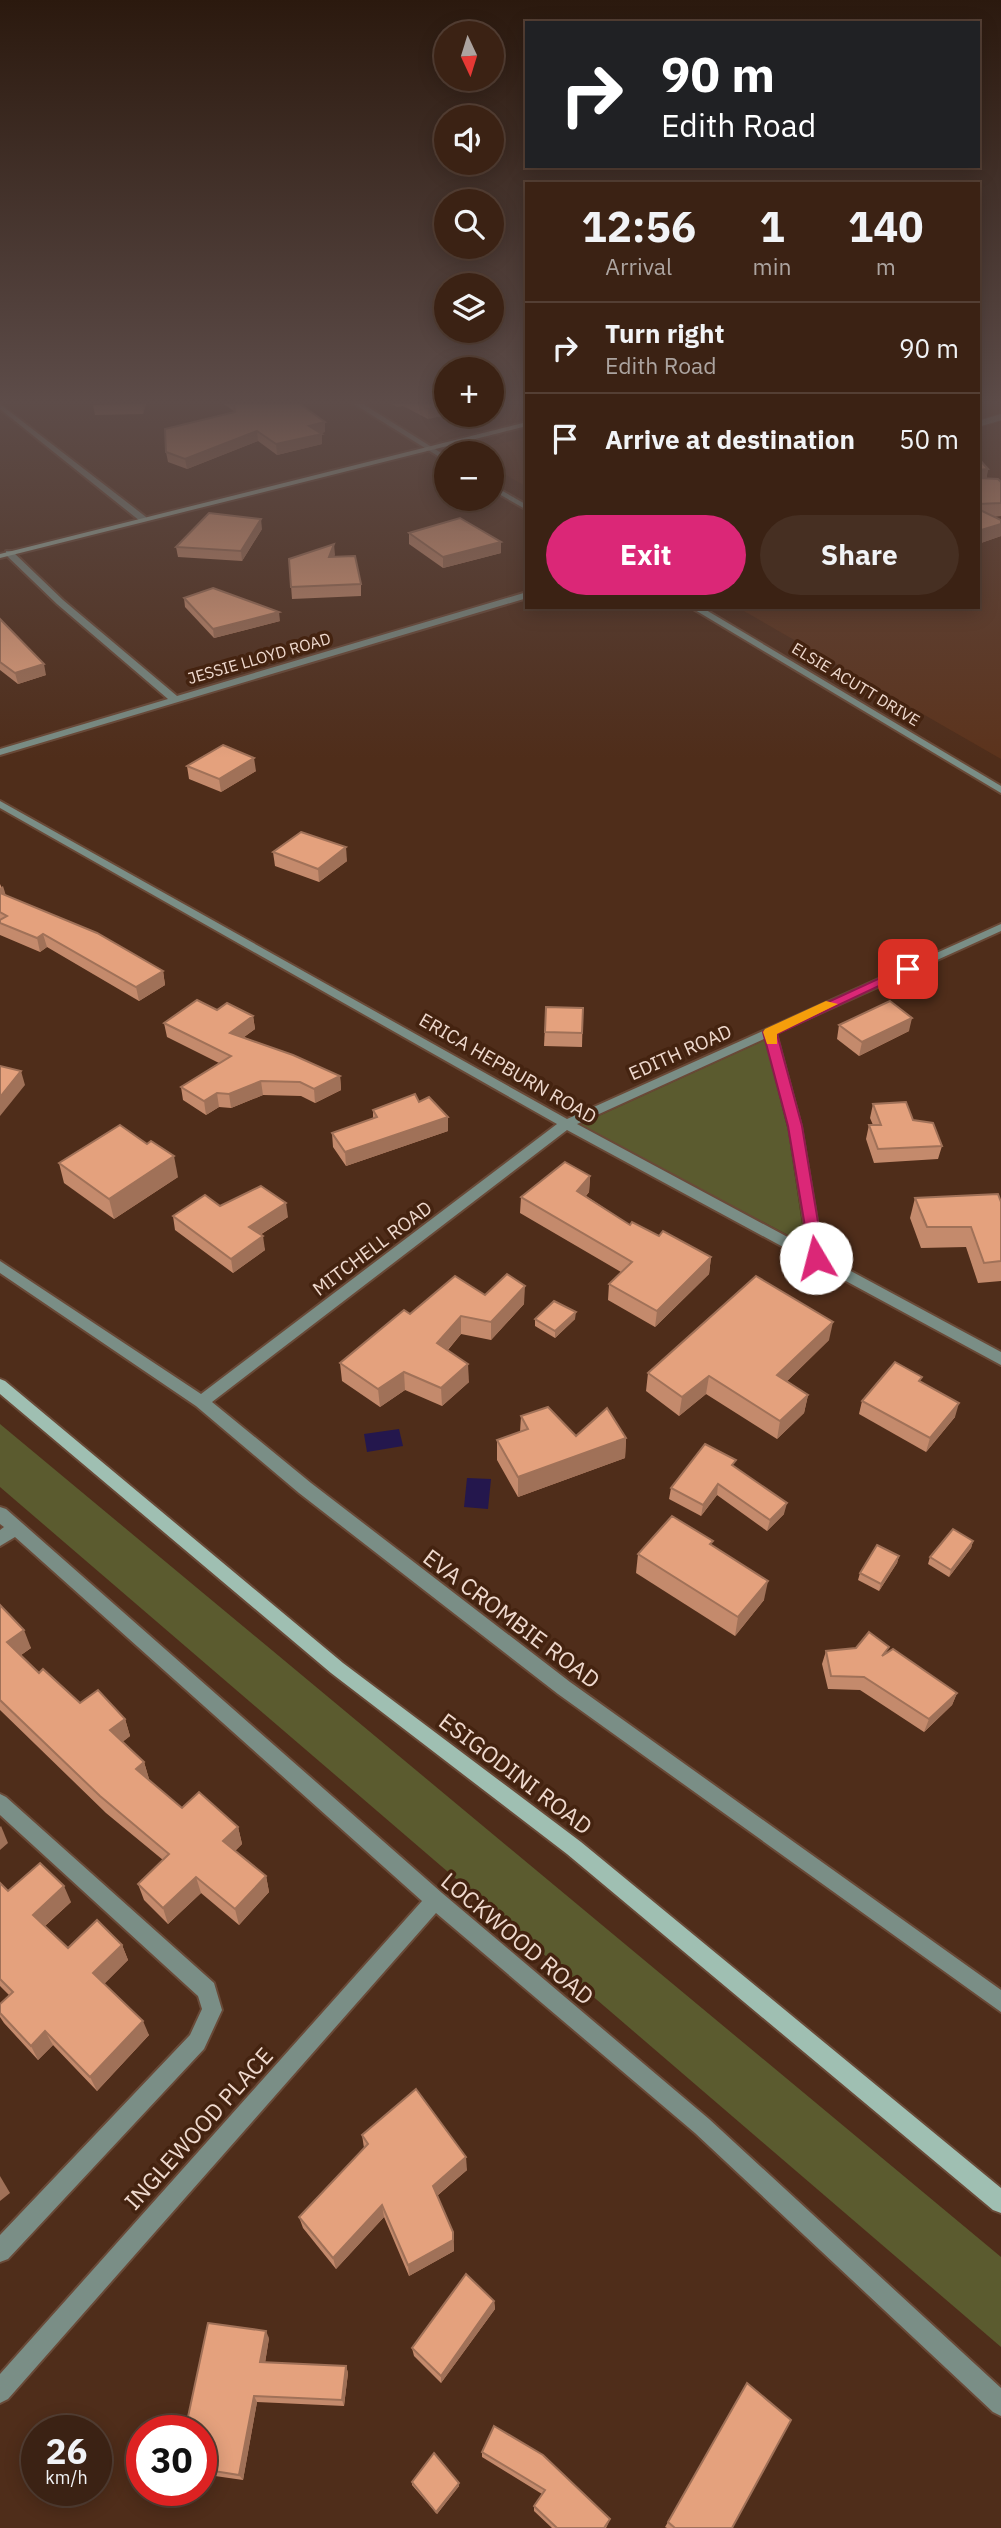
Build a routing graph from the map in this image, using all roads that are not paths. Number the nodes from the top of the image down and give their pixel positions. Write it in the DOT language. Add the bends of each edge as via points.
graph roads {
  1 [pos="131,522"];
  2 [pos="4,554"];
  3 [pos="525,596"];
  4 [pos="697,609"];
  5 [pos="174,699"];
  6 [pos="0,752"];
  7 [pos="1001,790"];
  8 [pos="0,804"];
  9 [pos="1001,927"];
  10 [pos="770,1032"];
  11 [pos="566,1124"];
  12 [pos="816,1258"];
  13 [pos="0,1266"];
  14 [pos="1001,1359"];
  15 [pos="0,1385"];
  16 [pos="201,1402"];
  17 [pos="0,1514"];
  18 [pos="8,1534"];
  19 [pos="0,1803"];
  20 [pos="435,1900"];
  21 [pos="1001,2002"];
  22 [pos="1001,2202"];
  23 [pos="0,2251"];
  24 [pos="0,2391"];
  25 [pos="1001,2404"];
  1 -- 2 [label="main road"];
  2 -- 5 [label="street"];
  3 -- 5 [label="street, JESSIE LLOYD ROAD"];
  4 -- 7 [label="street, ELSIE ACUTT DRIVE"];
  5 -- 6 [label="street, JESSIE LLOYD ROAD"];
  8 -- 11 [label="street, ERICA HEPBURN ROAD"];
  9 -- 10 [label="street, EDITH ROAD"];
  10 -- 11 [label="street, EDITH ROAD"];
  10 -- 12 [label="street" via="795,1126"];
  11 -- 12 [label="street, ERICA HEPBURN ROAD"];
  11 -- 16 [label="street, MITCHELL ROAD"];
  12 -- 14 [label="street, ERICA HEPBURN ROAD"];
  13 -- 16 [label="street, EVA CROMBIE ROAD"];
  15 -- 22 [label="main road, ESIGODINI ROAD" via="337,1668 574,1848"];
  16 -- 21 [label="street, EVA CROMBIE ROAD" via="564,1688"];
  17 -- 18 [label="street, LOCKWOOD ROAD"];
  18 -- 20 [label="street, LOCKWOOD ROAD"];
  19 -- 23 [label="street" via="207,1990 212,2010 197,2042"];
  20 -- 24 [label="street, INGLEWOOD PLACE"];
  20 -- 25 [label="street, LOCKWOOD ROAD" via="702,2126"];
}
